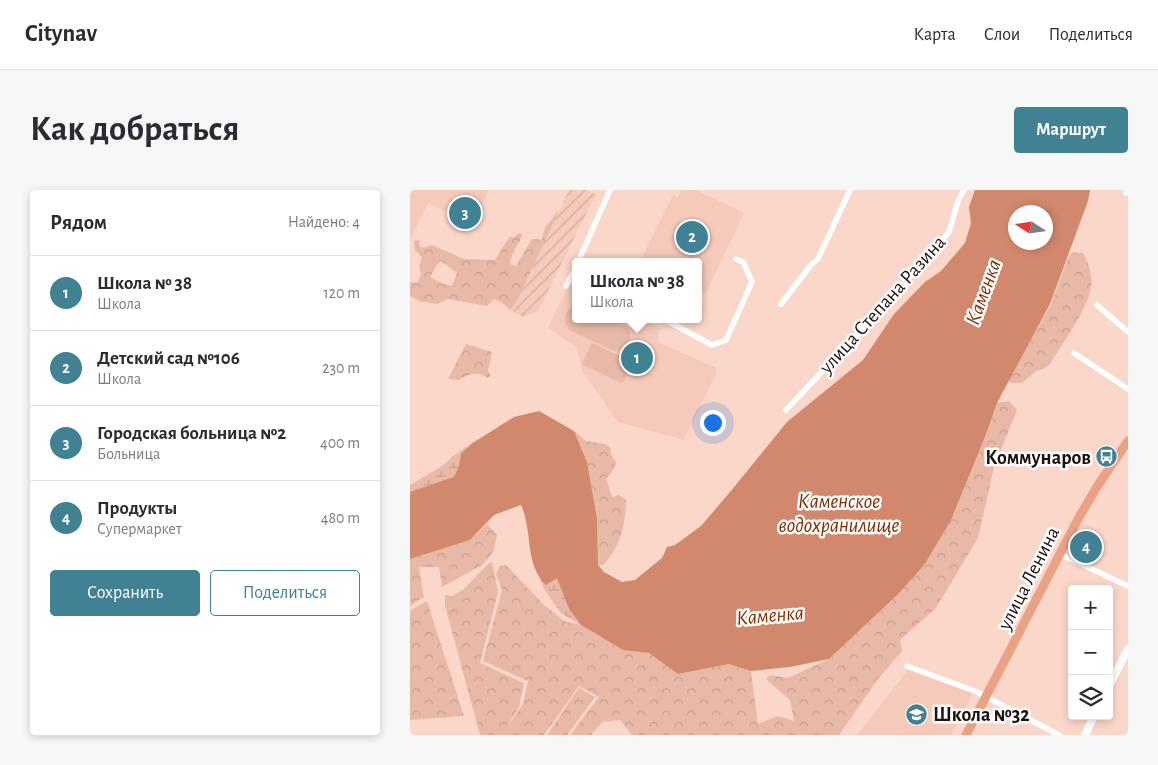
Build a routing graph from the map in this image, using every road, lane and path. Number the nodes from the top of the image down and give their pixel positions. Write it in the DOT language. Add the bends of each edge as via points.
graph roads {
  1 [pos="610,190"];
  2 [pos="850,190"];
  3 [pos="964,190"];
  4 [pos="580,258"];
  5 [pos="736,260"];
  6 [pos="572,274"];
  7 [pos="569,279"];
  8 [pos="572,280"];
  9 [pos="566,286"];
  10 [pos="781,304"];
  11 [pos="1097,306"];
  12 [pos="671,323"];
  13 [pos="1128,332"];
  14 [pos="1074,353"];
  15 [pos="1128,389"];
  16 [pos="786,410"];
  17 [pos="1128,441"];
  18 [pos="1060,554"];
  19 [pos="1128,586"];
  20 [pos="1128,649"];
  21 [pos="907,666"];
  22 [pos="1113,678"];
  23 [pos="987,697"];
  24 [pos="1092,720"];
  25 [pos="966,735"];
  26 [pos="1059,735"];
  27 [pos="1084,735"];
  1 -- 4 [label="street"];
  2 -- 10 [label="street" via="818,259"];
  3 -- 16 [label="street, улица Степана Разина" via="949,232 903,286"];
  5 -- 12 [label="street" via="743,262 752,282 726,340 712,345"];
  6 -- 7 [label="street"];
  7 -- 8 [label="street"];
  7 -- 9 [label="street"];
  11 -- 13 [label="street"];
  14 -- 15 [label="street"];
  17 -- 18 [label="main road, улица Ленина" via="1098,485"];
  18 -- 19 [label="street"];
  18 -- 23 [label="main road, улица Ленина"];
  20 -- 22 [label="street"];
  21 -- 23 [label="street"];
  23 -- 25 [label="main road, улица Ленина"];
  23 -- 26 [label="street"];
  24 -- 27 [label="street"];
}
